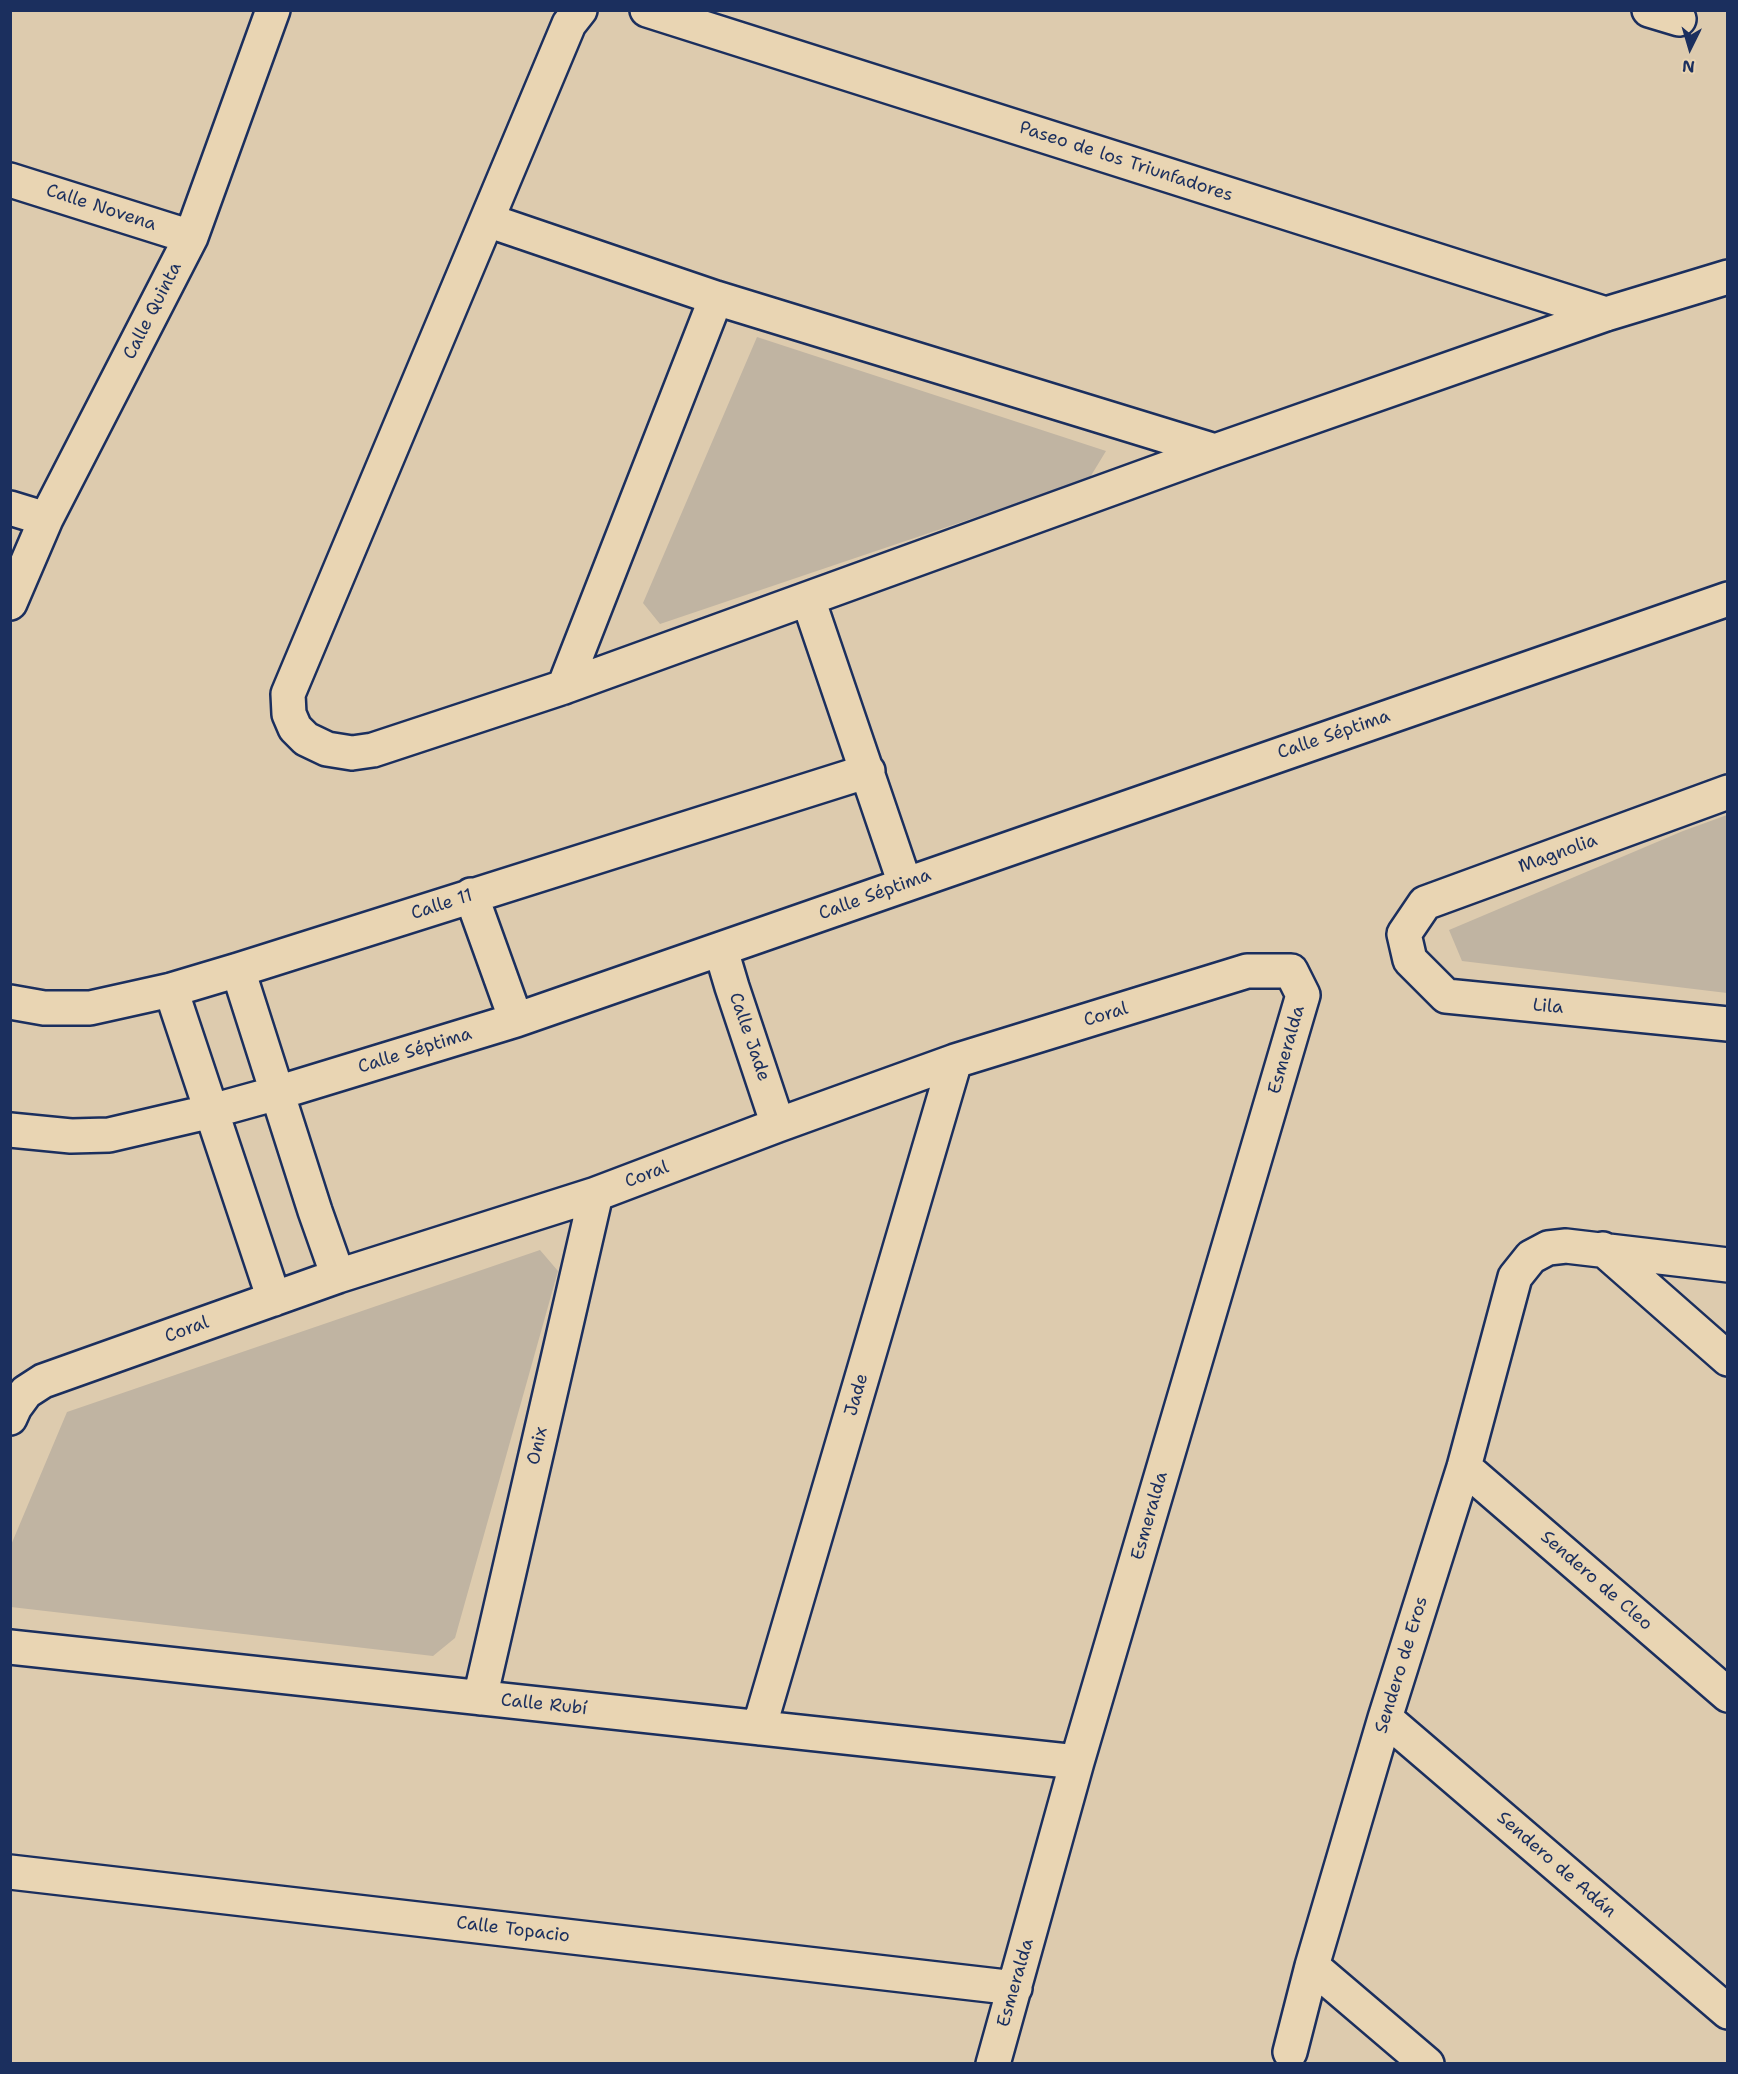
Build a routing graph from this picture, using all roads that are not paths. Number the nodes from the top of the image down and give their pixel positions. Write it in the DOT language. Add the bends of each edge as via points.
graph roads {
  1 [pos="273,10"];
  2 [pos="646,10"];
  3 [pos="574,17"];
  4 [pos="10,180"];
  5 [pos="487,220"];
  6 [pos="191,237"];
  7 [pos="1728,277"];
  8 [pos="716,298"];
  9 [pos="1606,314"];
  10 [pos="1215,451"];
  11 [pos="10,508"];
  12 [pos="46,519"];
  13 [pos="808,599"];
  14 [pos="1728,599"];
  15 [pos="10,603"];
  16 [pos="564,687"];
  17 [pos="868,771"];
  18 [pos="1728,792"];
  19 [pos="905,884"];
  20 [pos="471,895"];
  21 [pos="1404,934"];
  22 [pos="721,950"];
  23 [pos="238,970"];
  24 [pos="1291,971"];
  25 [pos="171,990"];
  26 [pos="10,1002"];
  27 [pos="516,1020"];
  28 [pos="1728,1024"];
  29 [pos="955,1061"];
  30 [pos="277,1093"];
  31 [pos="212,1111"];
  32 [pos="778,1125"];
  33 [pos="10,1130"];
  34 [pos="596,1194"];
  35 [pos="1603,1249"];
  36 [pos="1728,1265"];
  37 [pos="338,1276"];
  38 [pos="274,1299"];
  39 [pos="1728,1359"];
  40 [pos="13,1413"];
  41 [pos="1464,1467"];
  42 [pos="10,1647"];
  43 [pos="1728,1695"];
  44 [pos="480,1698"];
  45 [pos="1385,1718"];
  46 [pos="759,1728"];
  47 [pos="1077,1762"];
  48 [pos="10,1872"];
  49 [pos="1312,1966"];
  50 [pos="1014,1988"];
  51 [pos="1728,2012"];
  52 [pos="1290,2052"];
  53 [pos="993,2064"];
  54 [pos="1427,2064"];
  1 -- 6 [label="street, Calle Quinta"];
  2 -- 9 [label="street, Paseo de los Triunfadores"];
  3 -- 5 [label="street"];
  4 -- 6 [label="street, Calle Novena"];
  5 -- 8 [label="street"];
  5 -- 16 [label="street" via="288,694 289,714 306,739 327,749 352,753 373,750"];
  6 -- 12 [label="street, Calle Quinta"];
  7 -- 9 [label="street"];
  8 -- 10 [label="street"];
  8 -- 16 [label="street"];
  9 -- 10 [label="street"];
  10 -- 13 [label="street"];
  11 -- 12 [label="street"];
  12 -- 15 [label="street, Calle Quinta"];
  13 -- 16 [label="street"];
  13 -- 17 [label="street"];
  14 -- 19 [label="street, Calle Séptima"];
  17 -- 19 [label="street"];
  17 -- 20 [label="street, Calle 11"];
  18 -- 21 [label="street, Magnolia" via="1425,903"];
  19 -- 22 [label="street, Calle Séptima"];
  20 -- 23 [label="street, Calle 11"];
  20 -- 27 [label="street"];
  21 -- 28 [label="street, Lila" via="1410,960 1446,996"];
  22 -- 27 [label="street, Calle Séptima"];
  22 -- 32 [label="street, Calle Jade"];
  23 -- 25 [label="street, Calle 11"];
  23 -- 30 [label="street"];
  24 -- 29 [label="street, Coral" via="1247,971"];
  24 -- 47 [label="street, Esmeralda" via="1303,995"];
  25 -- 26 [label="street, Calle 11" via="90,1008 44,1008"];
  25 -- 31 [label="street"];
  27 -- 30 [label="street, Calle Séptima"];
  29 -- 32 [label="street, Coral"];
  29 -- 46 [label="street, Jade"];
  30 -- 31 [label="street, Calle Séptima"];
  30 -- 37 [label="street"];
  31 -- 33 [label="street, Calle Séptima" via="109,1135"];
  31 -- 38 [label="street"];
  32 -- 34 [label="street, Coral"];
  34 -- 37 [label="street, Coral"];
  34 -- 44 [label="street, Onix"];
  35 -- 36 [label="street"];
  35 -- 39 [label="street"];
  35 -- 41 [label="street, Sendero de Eros" via="1548,1248 1531,1257 1515,1277"];
  37 -- 38 [label="street, Coral"];
  38 -- 40 [label="street, Coral" via="43,1381 26,1392"];
  41 -- 43 [label="street, Sendero de Cleo"];
  41 -- 45 [label="street, Sendero de Eros"];
  42 -- 44 [label="street, Calle Rubí"];
  44 -- 46 [label="street, Calle Rubí"];
  45 -- 49 [label="street, Sendero de Eros"];
  45 -- 51 [label="street, Sendero de Adán"];
  46 -- 47 [label="street, Calle Rubí"];
  47 -- 50 [label="street, Esmeralda"];
  48 -- 50 [label="street, Calle Topacio"];
  49 -- 52 [label="street, Sendero de Eros"];
  49 -- 54 [label="street"];
  50 -- 53 [label="street, Esmeralda"];
}
